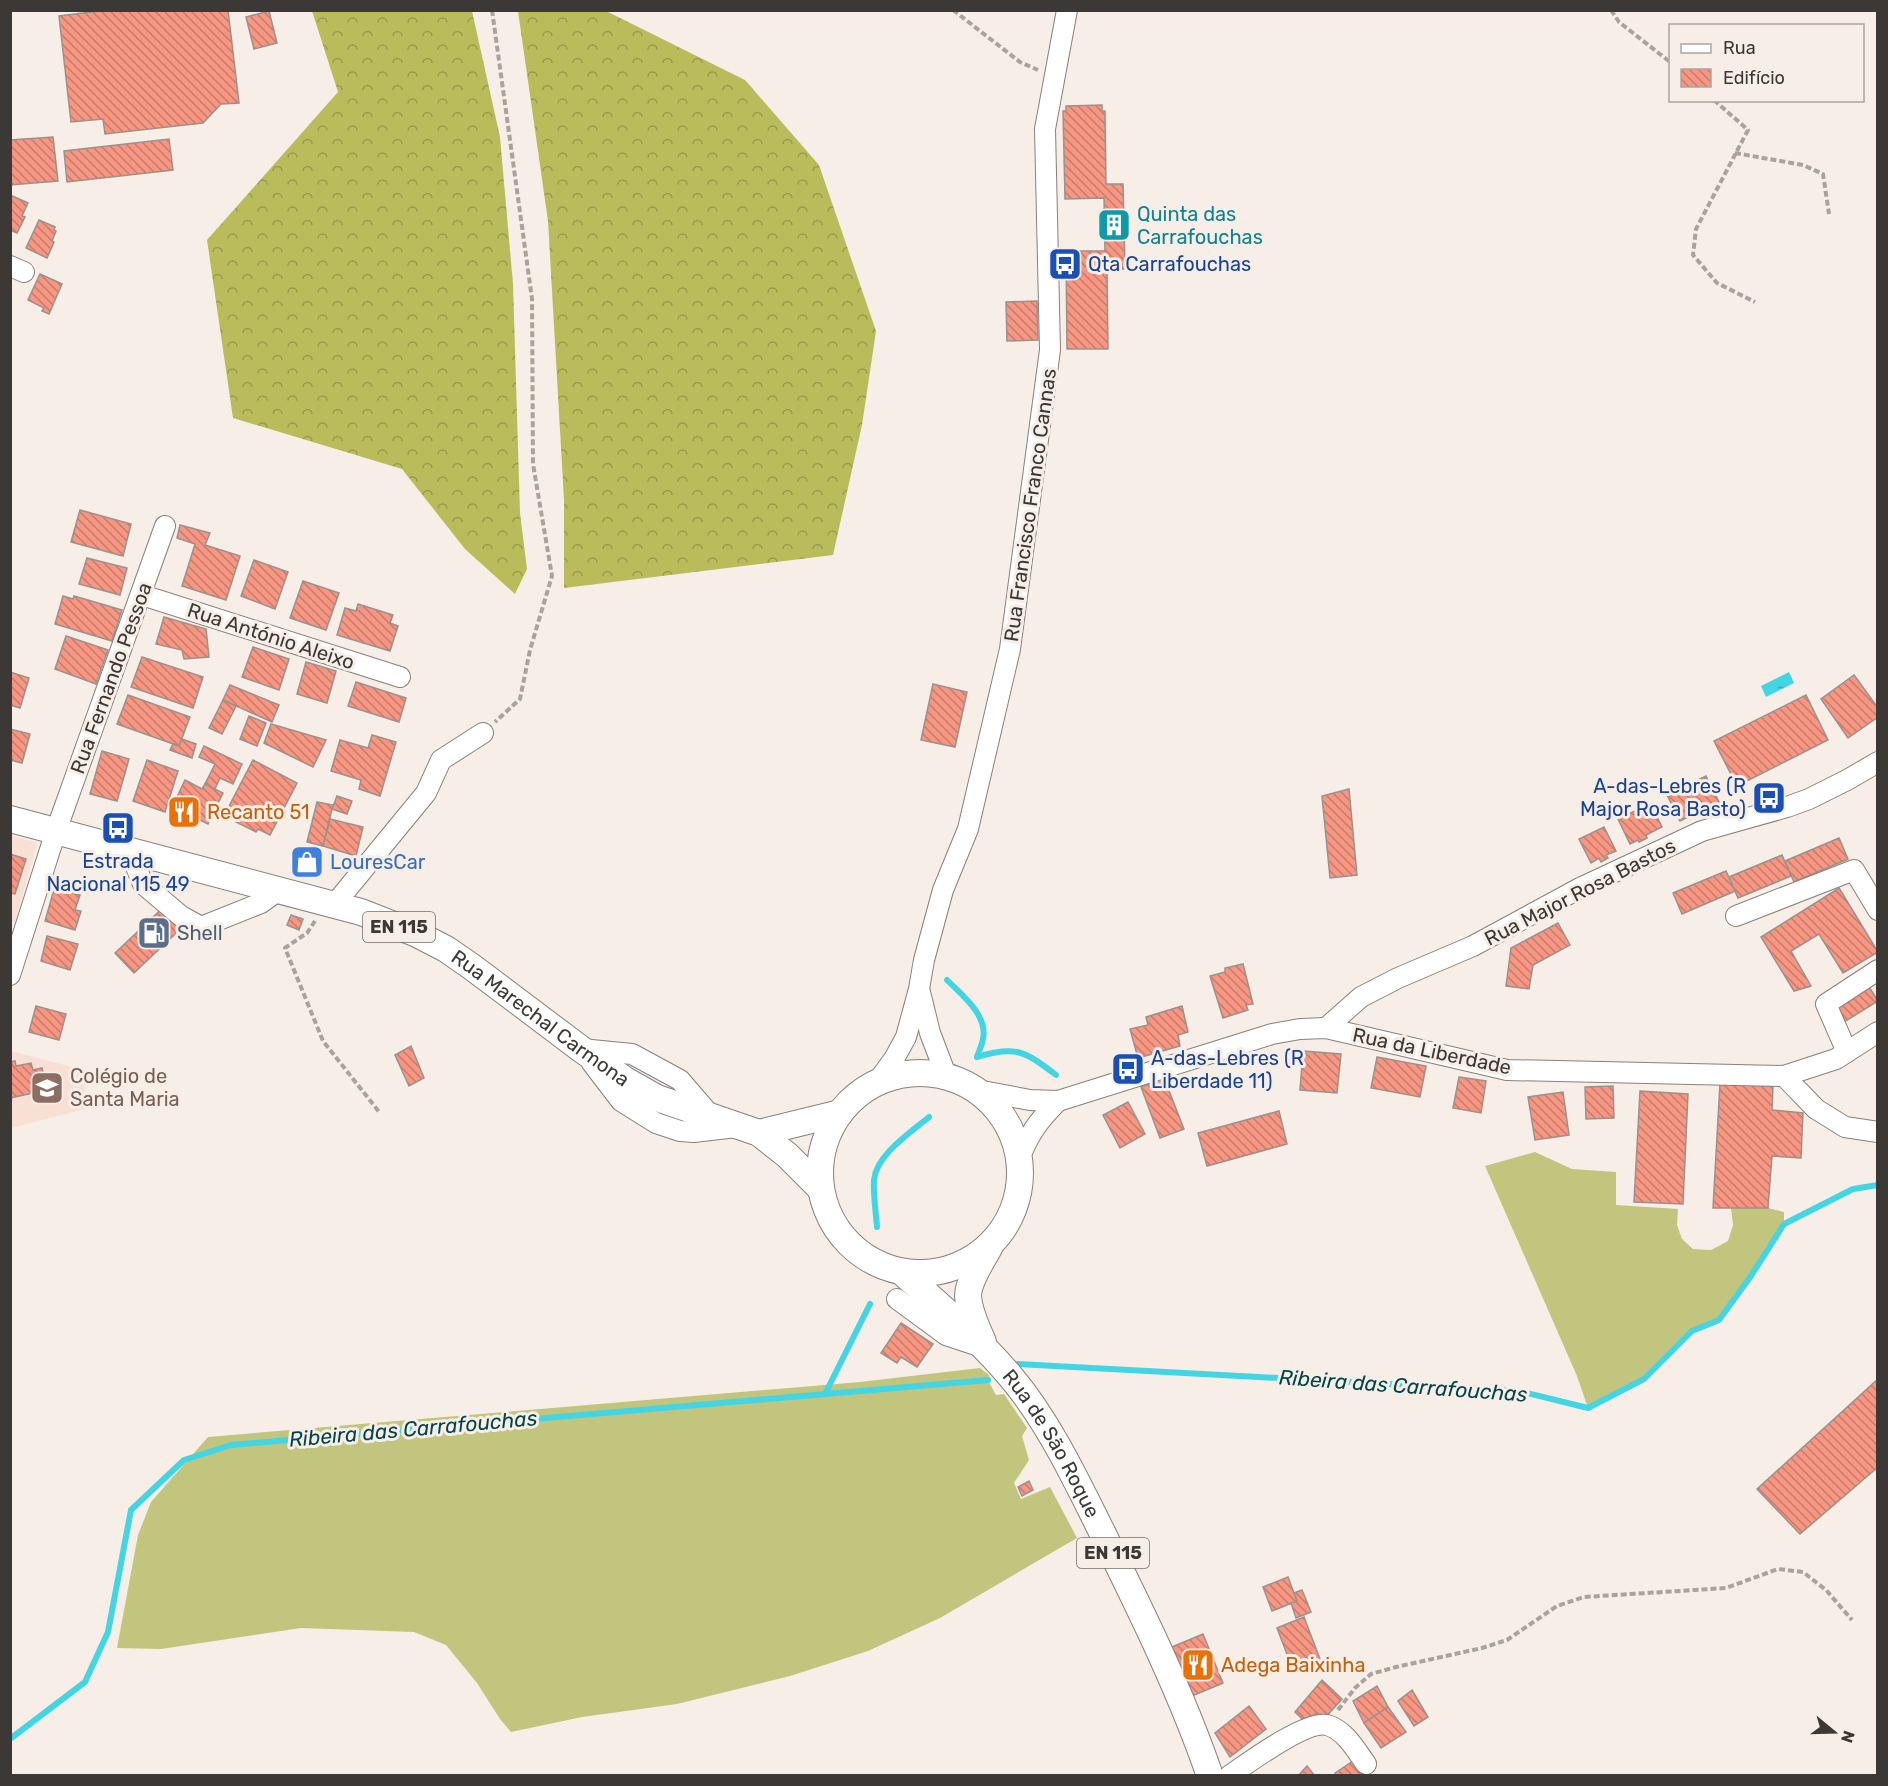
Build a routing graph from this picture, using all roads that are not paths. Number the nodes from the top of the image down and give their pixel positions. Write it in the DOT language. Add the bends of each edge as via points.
graph roads {
  1 [pos="1067,10"];
  2 [pos="165,526"];
  3 [pos="142,595"];
  4 [pos="400,677"];
  5 [pos="483,733"];
  6 [pos="1878,762"];
  7 [pos="10,819"];
  8 [pos="56,831"];
  9 [pos="129,850"];
  10 [pos="279,890"];
  11 [pos="330,904"];
  12 [pos="1878,910"];
  13 [pos="1736,916"];
  14 [pos="1878,970"];
  15 [pos="10,975"];
  16 [pos="919,989"];
  17 [pos="1326,1028"];
  18 [pos="1878,1032"];
  19 [pos="1846,1052"];
  20 [pos="946,1076"];
  21 [pos="1784,1076"];
  22 [pos="878,1081"];
  23 [pos="977,1090"];
  24 [pos="1058,1101"];
  25 [pos="840,1113"];
  26 [pos="736,1126"];
  27 [pos="1878,1132"];
  28 [pos="1018,1162"];
  29 [pos="819,1187"];
  30 [pos="993,1242"];
  31 [pos="903,1273"];
  32 [pos="897,1299"];
  33 [pos="985,1348"];
  34 [pos="1366,1764"];
  35 [pos="1210,1776"];
  36 [pos="1229,1776"];
  1 -- 16 [label="street, Rua Francisco Franco Cannas" via="1046,129 1050,350 1010,650 968,829 943,890"];
  2 -- 3 [label="street, Rua Fernando Pessoa"];
  3 -- 4 [label="street, Rua António Aleixo"];
  3 -- 8 [label="street, Rua Fernando Pessoa"];
  5 -- 11 [label="street" via="441,760 426,793"];
  6 -- 17 [label="street, Rua Major Rosa Bastos" via="1809,799 1702,831 1581,888 1473,946 1361,997"];
  7 -- 8 [label="main road, Rua Marechal Carmona / EN 115"];
  8 -- 9 [label="main road, Rua Marechal Carmona / EN 115"];
  8 -- 15 [label="street, Rua Fernando Pessoa"];
  9 -- 10 [label="main road, Rua Marechal Carmona / EN 115"];
  9 -- 10 [label="street" via="143,884 181,916 201,927 261,903"];
  10 -- 11 [label="main road, Rua Marechal Carmona / EN 115"];
  11 -- 26 [label="main road, Rua Marechal Carmona / EN 115" via="417,933 446,949 626,1080 657,1098"];
  12 -- 13 [label="street" via="1854,870"];
  14 -- 19 [label="street" via="1826,1004"];
  16 -- 20 [label="street, Rua Francisco Franco Cannas"];
  16 -- 22 [label="street, Rua Francisco Franco Cannas" via="906,1037"];
  17 -- 21 [label="street, Rua da Liberdade" via="1507,1070"];
  17 -- 24 [label="street, Rua da Liberdade" via="1272,1034"];
  18 -- 19 [label="street, Rua da Liberdade"];
  19 -- 21 [label="street, Rua da Liberdade"];
  20 -- 22 [label="main road, EN 115" via="911,1072"];
  20 -- 23 [label="main road, EN 115"];
  21 -- 27 [label="street" via="1816,1109 1845,1127"];
  22 -- 25 [label="main road, EN 115" via="851,1099"];
  23 -- 24 [label="street, Rua da Liberdade"];
  23 -- 28 [label="main road, EN 115" via="1002,1114 1017,1145"];
  24 -- 28 [label="street, Rua da Liberdade" via="1032,1130"];
  25 -- 26 [label="main road"];
  25 -- 29 [label="main road, EN 115" via="821,1156"];
  26 -- 29 [label="main road, Rua Marechal Carmona / EN 115" via="787,1155"];
  28 -- 30 [label="main road, EN 115" via="1020,1180 1012,1214"];
  29 -- 31 [label="main road, EN 115" via="829,1217 847,1243 873,1263"];
  30 -- 31 [label="main road, EN 115" via="965,1263 935,1273"];
  30 -- 33 [label="main road, Rua de São Roque / EN 115" via="978,1266 968,1294"];
  31 -- 33 [label="main road, Rua de São Roque / EN 115"];
  32 -- 33 [label="street" via="946,1335"];
  33 -- 35 [label="main road, Rua de São Roque / EN 115" via="1040,1417 1090,1508 1142,1612"];
  34 -- 36 [label="street" via="1345,1735 1327,1725 1296,1732"];
}
